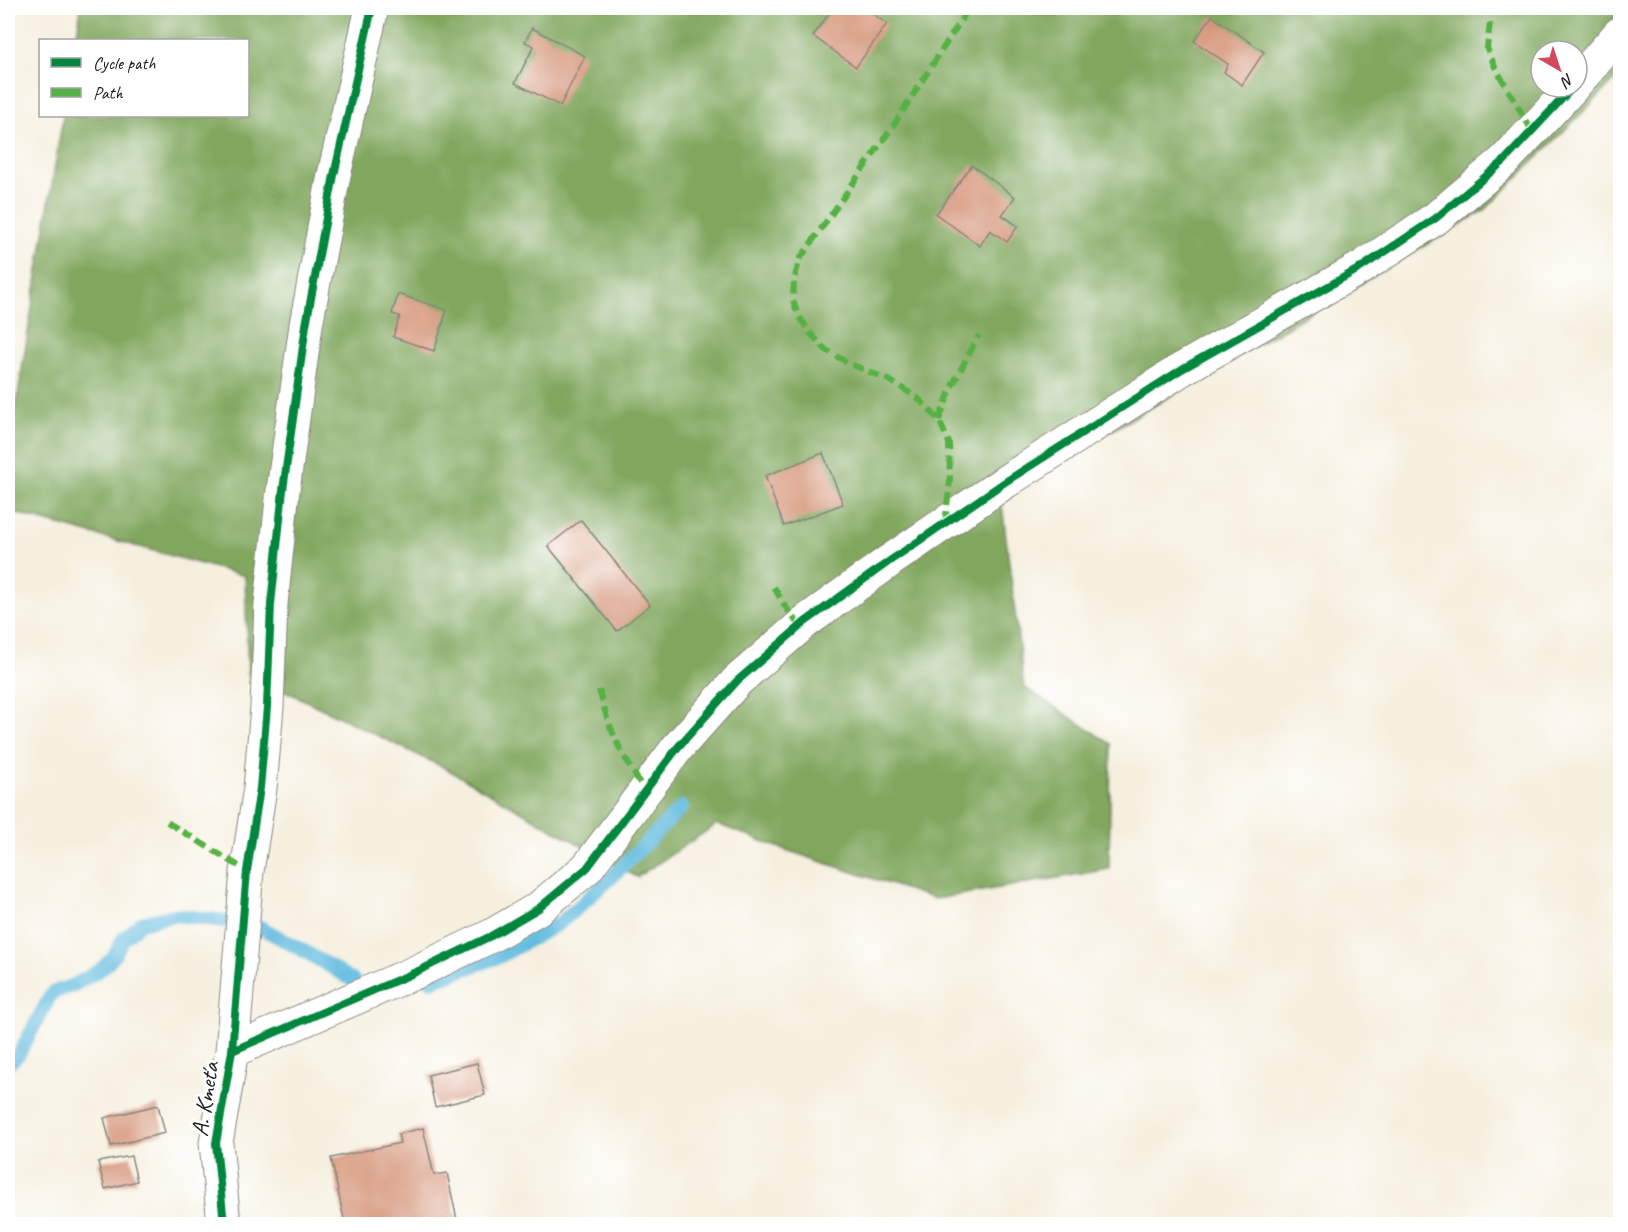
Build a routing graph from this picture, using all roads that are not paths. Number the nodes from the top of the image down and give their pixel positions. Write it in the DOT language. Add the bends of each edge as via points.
graph roads {
  1 [pos="372,8"];
  2 [pos="1620,33"];
  3 [pos="1589,68"];
  4 [pos="1562,99"];
  5 [pos="232,1051"];
  6 [pos="224,1224"];
  1 -- 5 [label="street, A. Kmeťa" via="334,175 308,314 283,490 271,604 260,789 247,871"];
  2 -- 3 [label="street"];
  4 -- 5 [label="street" via="1504,161 1436,218 1362,267 1182,369 1005,482 805,622 737,681 678,747 587,868 539,908 416,972"];
  5 -- 6 [label="street, A. Kmeťa" via="216,1143"];
}
